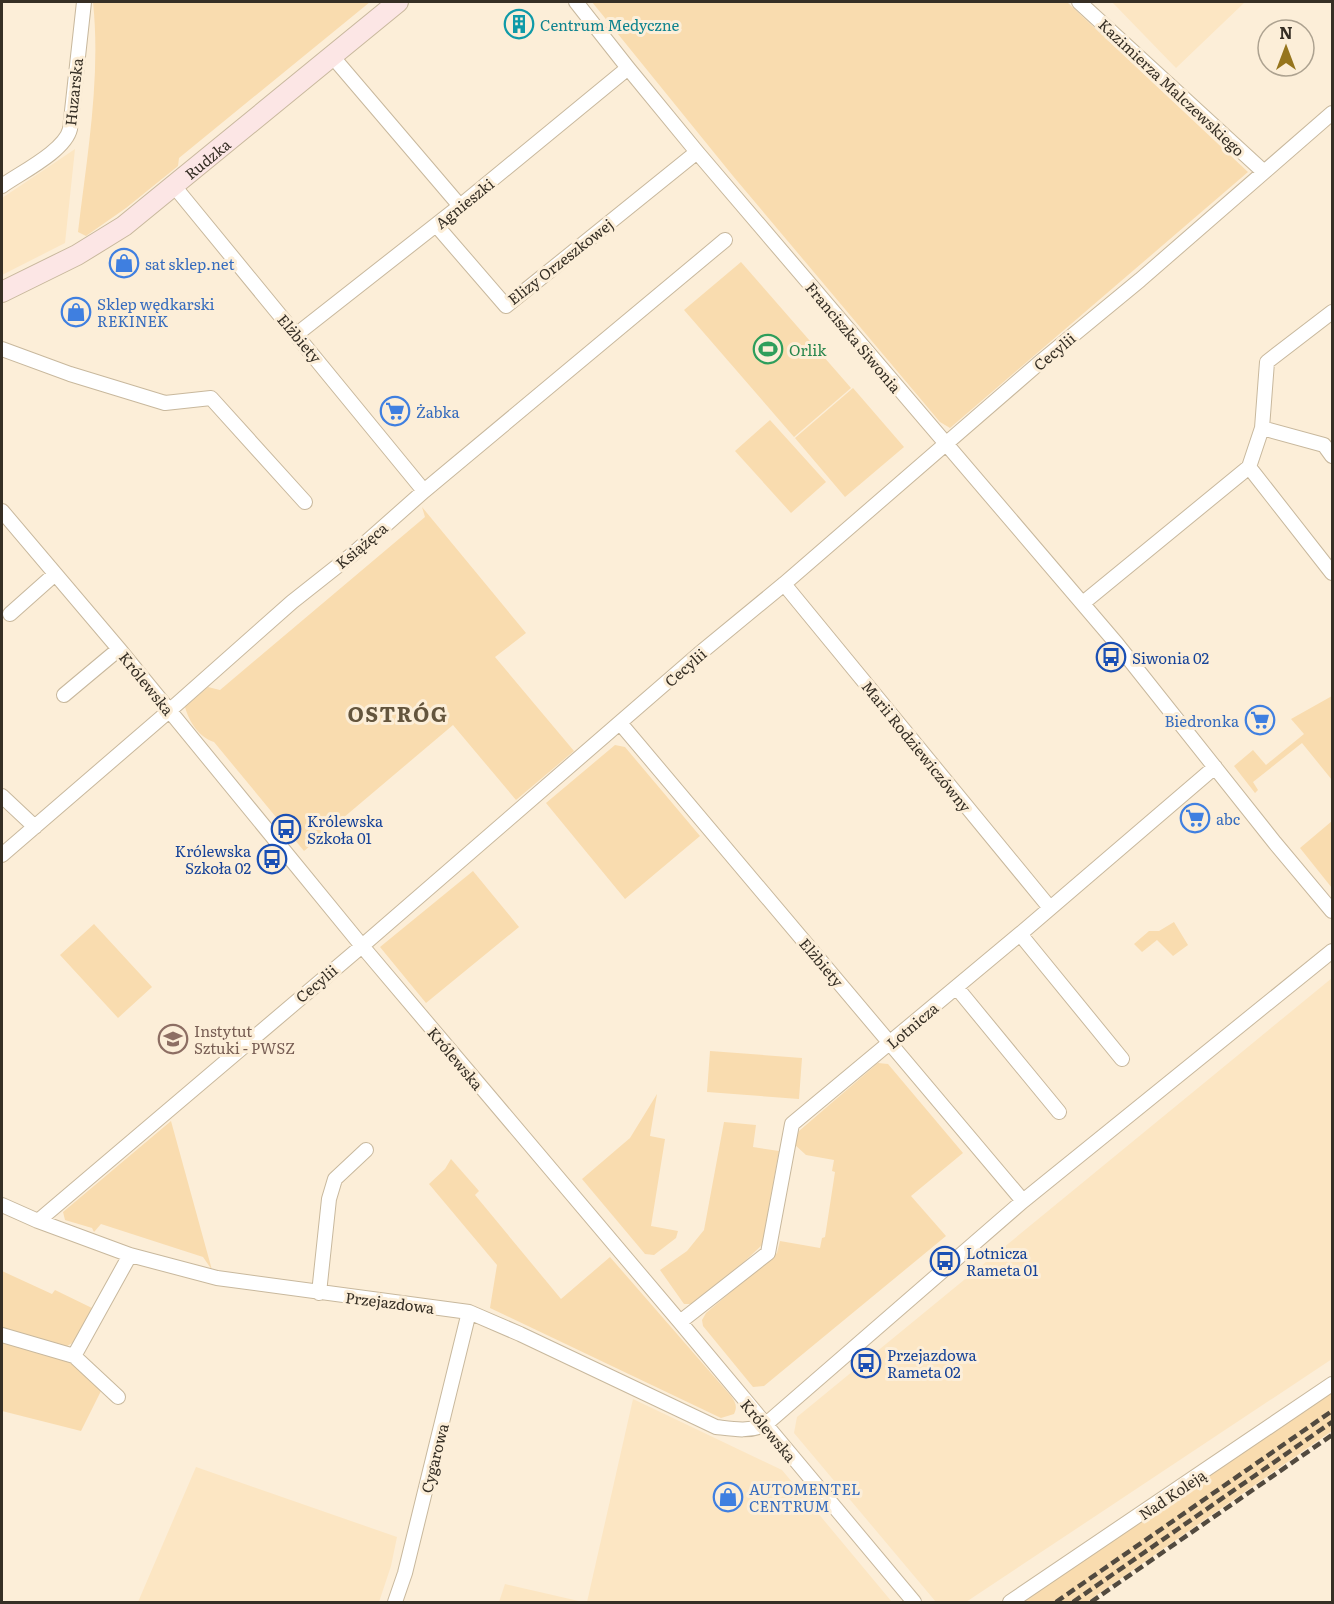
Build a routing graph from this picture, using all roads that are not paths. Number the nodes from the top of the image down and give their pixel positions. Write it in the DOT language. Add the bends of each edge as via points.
graph roads {
  1 [pos="84,2"];
  2 [pos="398,2"];
  3 [pos="576,2"];
  4 [pos="1079,2"];
  5 [pos="332,56"];
  6 [pos="628,69"];
  7 [pos="1332,113"];
  8 [pos="697,152"];
  9 [pos="1264,172"];
  10 [pos="2,186"];
  11 [pos="174,186"];
  12 [pos="460,206"];
  13 [pos="436,225"];
  14 [pos="725,240"];
  15 [pos="2,292"];
  16 [pos="1332,312"];
  17 [pos="297,334"];
  18 [pos="2,349"];
  19 [pos="1262,428"];
  20 [pos="945,445"];
  21 [pos="1332,456"];
  22 [pos="1249,467"];
  23 [pos="424,491"];
  24 [pos="305,502"];
  25 [pos="2,511"];
  26 [pos="1332,573"];
  27 [pos="56,574"];
  28 [pos="784,584"];
  29 [pos="1083,603"];
  30 [pos="10,614"];
  31 [pos="119,649"];
  32 [pos="64,695"];
  33 [pos="169,711"];
  34 [pos="620,723"];
  35 [pos="1215,767"];
  36 [pos="2,796"];
  37 [pos="35,827"];
  38 [pos="2,855"];
  39 [pos="1050,908"];
  40 [pos="1332,911"];
  41 [pos="1020,934"];
  42 [pos="362,946"];
  43 [pos="1332,951"];
  44 [pos="957,988"];
  45 [pos="891,1043"];
  46 [pos="1122,1059"];
  47 [pos="1059,1112"];
  48 [pos="366,1150"];
  49 [pos="1023,1201"];
  50 [pos="2,1205"];
  51 [pos="38,1221"];
  52 [pos="130,1255"];
  53 [pos="319,1293"];
  54 [pos="469,1312"];
  55 [pos="681,1322"];
  56 [pos="2,1335"];
  57 [pos="74,1356"];
  58 [pos="1332,1384"];
  59 [pos="117,1397"];
  60 [pos="765,1425"];
  61 [pos="395,1602"];
  62 [pos="914,1602"];
  63 [pos="1010,1602"];
  1 -- 10 [label="street, Huzarska" via="67,138"];
  2 -- 5 [label="street, Rudzka"];
  3 -- 6 [label="street, Franciszka Siwonia"];
  4 -- 9 [label="street, Kazimierza Malczewskiego"];
  5 -- 11 [label="street, Rudzka"];
  5 -- 12 [label="street"];
  6 -- 8 [label="street, Franciszka Siwonia"];
  6 -- 12 [label="street, Agnieszki"];
  7 -- 9 [label="street, Cecylii"];
  8 -- 13 [label="street, Elizy Orzeszkowej" via="506,306"];
  8 -- 20 [label="street, Franciszka Siwonia"];
  9 -- 20 [label="street, Cecylii"];
  11 -- 15 [label="street, Rudzka" via="108,237"];
  11 -- 17 [label="street, Elżbiety"];
  12 -- 13 [label="street, Agnieszki"];
  13 -- 17 [label="street, Agnieszki"];
  14 -- 23 [label="street, Książęca"];
  16 -- 19 [label="street" via="1267,362"];
  17 -- 23 [label="street, Elżbiety"];
  18 -- 24 [label="street" via="165,403 211,398"];
  19 -- 21 [label="street" via="1324,445"];
  19 -- 22 [label="street"];
  20 -- 28 [label="street, Cecylii"];
  20 -- 29 [label="street, Franciszka Siwonia"];
  22 -- 26 [label="street"];
  22 -- 29 [label="street"];
  23 -- 33 [label="street, Książęca"];
  25 -- 27 [label="street, Królewska"];
  27 -- 30 [label="street"];
  27 -- 31 [label="street, Królewska"];
  28 -- 34 [label="street, Cecylii"];
  28 -- 39 [label="street, Marii Rodziewiczówny"];
  29 -- 35 [label="street, Franciszka Siwonia"];
  31 -- 32 [label="street"];
  31 -- 33 [label="street, Królewska"];
  33 -- 37 [label="street, Książęca"];
  33 -- 42 [label="street, Królewska"];
  34 -- 42 [label="street, Cecylii"];
  34 -- 45 [label="street, Elżbiety"];
  35 -- 39 [label="street, Lotnicza"];
  35 -- 40 [label="street, Franciszka Siwonia"];
  36 -- 37 [label="street"];
  37 -- 38 [label="street, Książęca"];
  39 -- 41 [label="street, Lotnicza"];
  41 -- 44 [label="street, Lotnicza"];
  41 -- 46 [label="street"];
  42 -- 51 [label="street, Cecylii"];
  42 -- 55 [label="street, Królewska"];
  43 -- 49 [label="street"];
  44 -- 45 [label="street, Lotnicza"];
  44 -- 47 [label="street"];
  45 -- 49 [label="street, Elżbiety"];
  45 -- 55 [label="street, Lotnicza" via="792,1124 768,1253"];
  48 -- 53 [label="street" via="335,1179 328,1199"];
  49 -- 60 [label="street"];
  50 -- 51 [label="street, Przejazdowa"];
  51 -- 52 [label="street, Przejazdowa"];
  52 -- 53 [label="street, Przejazdowa" via="217,1278"];
  52 -- 57 [label="street"];
  53 -- 54 [label="street, Przejazdowa"];
  54 -- 60 [label="street, Przejazdowa" via="716,1427 744,1431"];
  54 -- 61 [label="street, Cygarowa"];
  55 -- 60 [label="street, Królewska"];
  56 -- 57 [label="street"];
  57 -- 59 [label="street"];
  58 -- 63 [label="street, Nad Koleją"];
  60 -- 62 [label="street, Królewska"];
}
